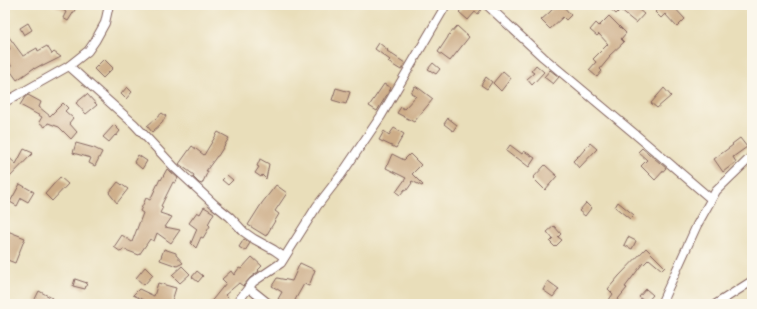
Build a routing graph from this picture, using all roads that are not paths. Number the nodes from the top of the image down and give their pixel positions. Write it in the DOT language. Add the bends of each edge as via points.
graph roads {
  1 [pos="109,5"];
  2 [pos="446,5"];
  3 [pos="487,5"];
  4 [pos="69,66"];
  5 [pos="5,102"];
  6 [pos="752,156"];
  7 [pos="711,199"];
  8 [pos="284,257"];
  9 [pos="752,281"];
  10 [pos="249,288"];
  11 [pos="236,304"];
  12 [pos="269,304"];
  13 [pos="661,304"];
  14 [pos="716,304"];
  1 -- 4 [label="street" via="105,23 96,42"];
  2 -- 8 [label="street" via="381,116"];
  3 -- 7 [label="street" via="543,57"];
  4 -- 5 [label="street"];
  4 -- 8 [label="street" via="134,124 175,168 244,232"];
  6 -- 7 [label="street"];
  7 -- 13 [label="street"];
  8 -- 10 [label="street"];
  9 -- 14 [label="street"];
  10 -- 11 [label="street"];
  10 -- 12 [label="street"];
}
